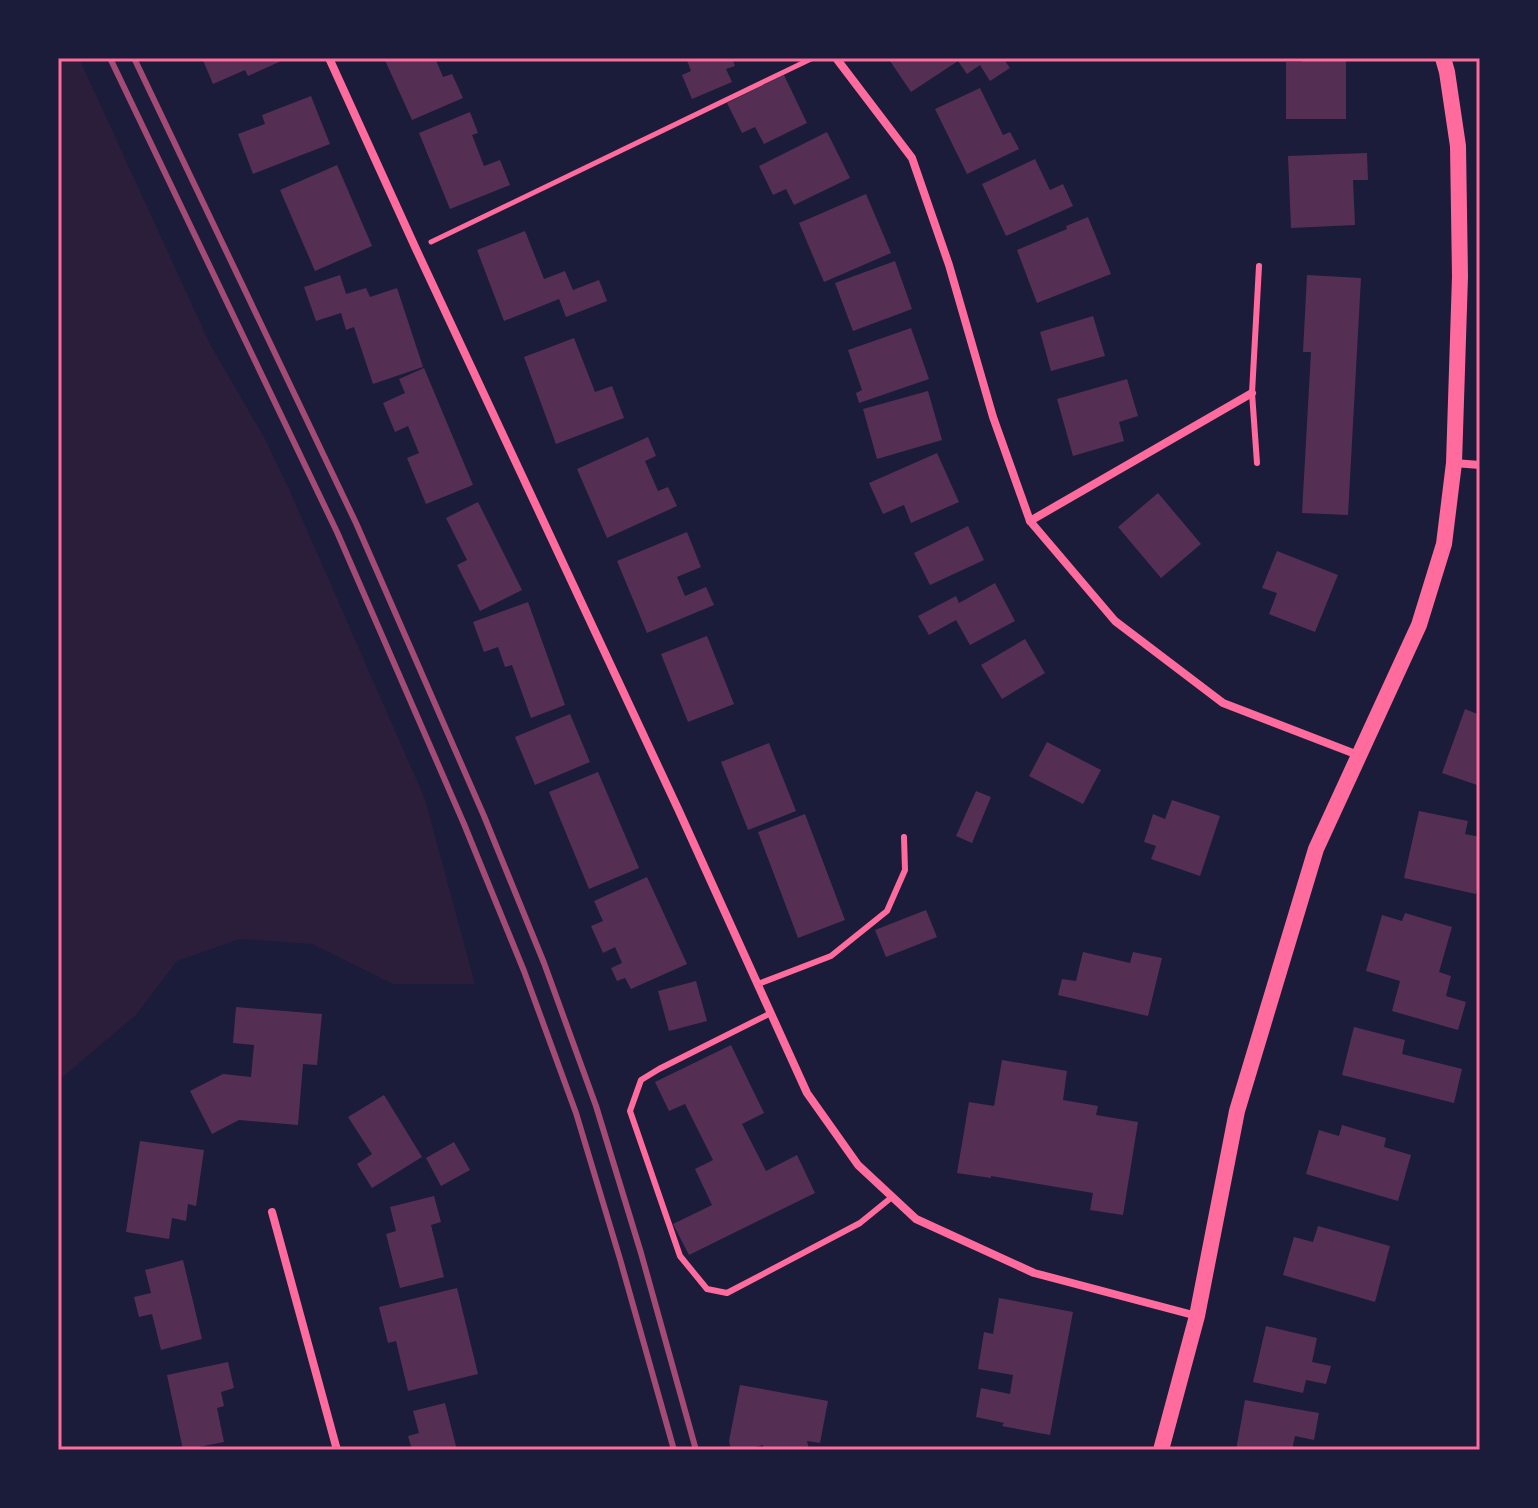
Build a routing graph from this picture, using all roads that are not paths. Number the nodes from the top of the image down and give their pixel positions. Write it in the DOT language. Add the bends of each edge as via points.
graph roads {
  1 [pos="329,58"];
  2 [pos="836,58"];
  3 [pos="1443,58"];
  4 [pos="1259,266"];
  5 [pos="1252,393"];
  6 [pos="1257,463"];
  7 [pos="1454,463"];
  8 [pos="1480,465"];
  9 [pos="1030,521"];
  10 [pos="1360,756"];
  11 [pos="904,837"];
  12 [pos="758,984"];
  13 [pos="771,1013"];
  14 [pos="892,1197"];
  15 [pos="272,1212"];
  16 [pos="1197,1316"];
  17 [pos="337,1450"];
  18 [pos="1161,1450"];
  1 -- 12 [label="street"];
  2 -- 9 [label="street" via="912,158"];
  3 -- 7 [label="main road" via="1458,146"];
  4 -- 5 [label="lane"];
  5 -- 6 [label="lane"];
  5 -- 9 [label="street"];
  7 -- 8 [label="street"];
  7 -- 10 [label="main road" via="1444,544 1419,625"];
  9 -- 10 [label="street" via="1115,621 1223,703"];
  10 -- 16 [label="main road" via="1316,849 1237,1111"];
  11 -- 12 [label="lane" via="905,870 887,911 831,956"];
  12 -- 13 [label="street"];
  13 -- 14 [label="street" via="807,1093 858,1165"];
  13 -- 14 [label="lane" via="641,1080 630,1111 680,1256 707,1289 727,1293 860,1223"];
  14 -- 16 [label="street" via="916,1219 1034,1273"];
  15 -- 17 [label="street"];
  16 -- 18 [label="main road"];
}
